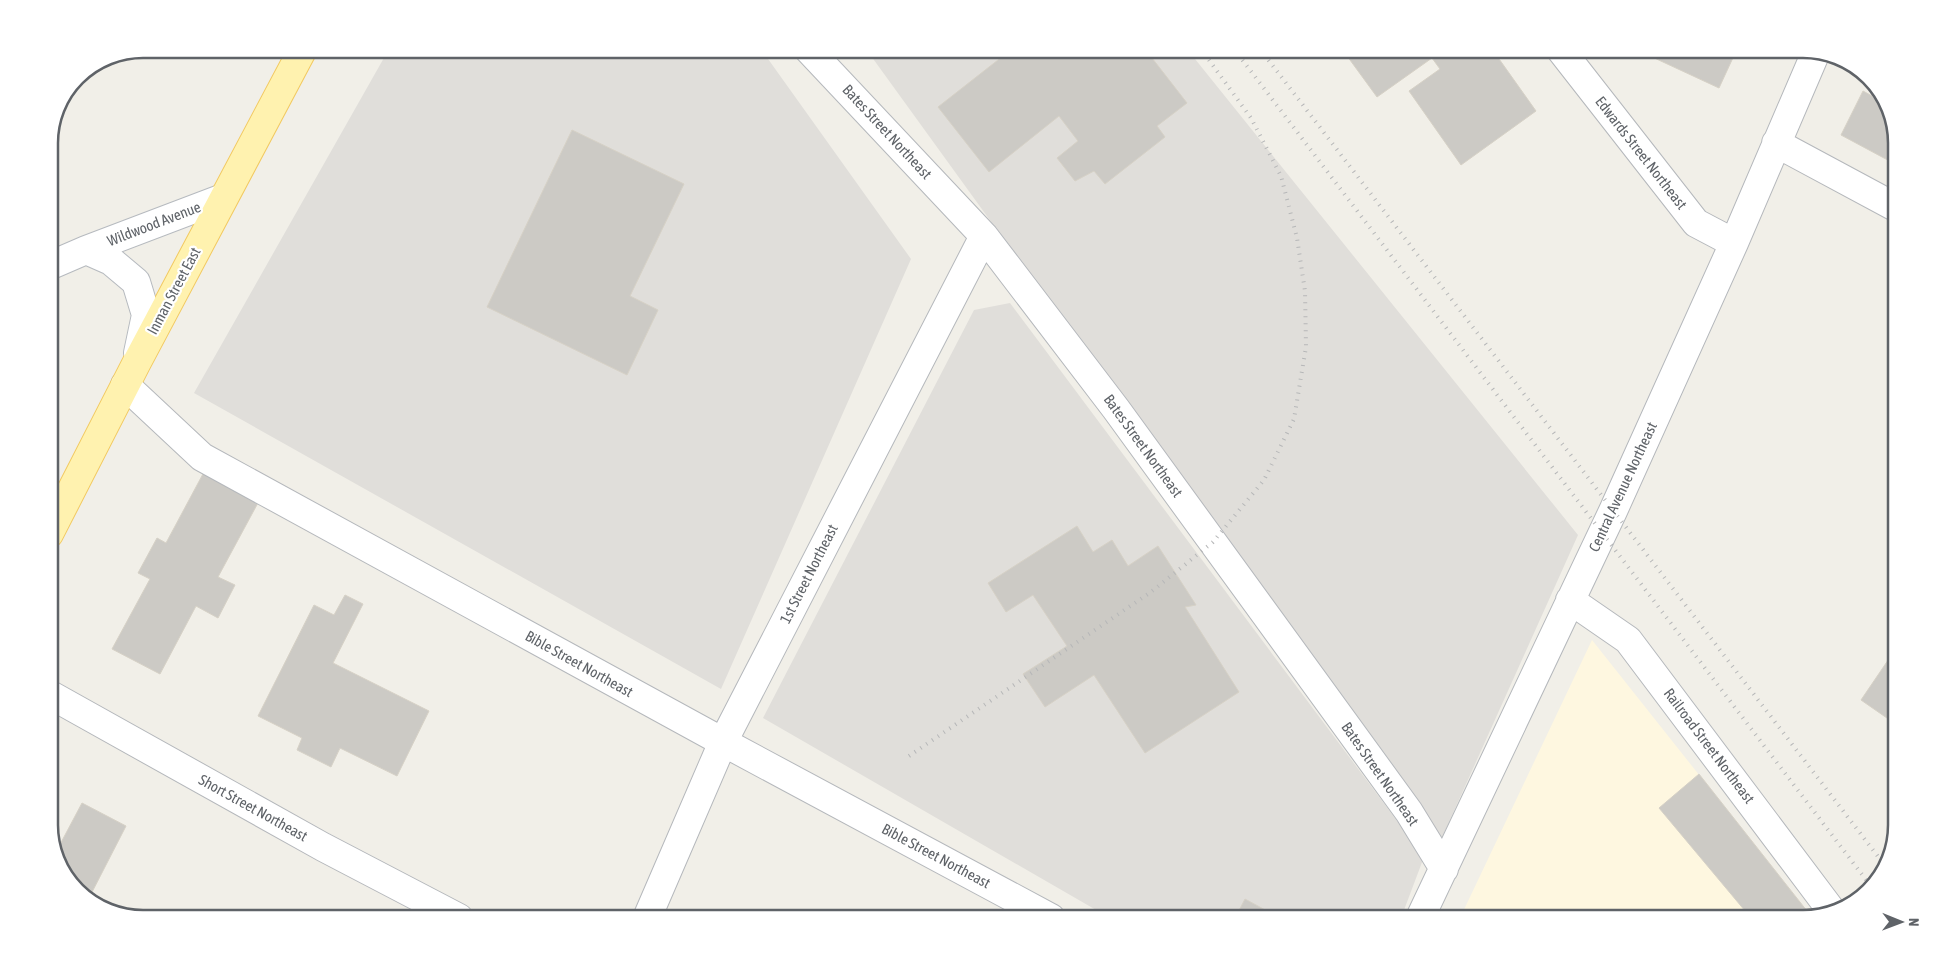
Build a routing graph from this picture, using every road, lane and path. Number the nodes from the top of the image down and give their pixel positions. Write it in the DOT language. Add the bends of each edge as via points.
graph roads {
  1 [pos="297,58"];
  2 [pos="816,58"];
  3 [pos="1567,58"];
  4 [pos="1813,59"];
  5 [pos="1776,143"];
  6 [pos="223,198"];
  7 [pos="1888,203"];
  8 [pos="984,236"];
  9 [pos="1734,243"];
  10 [pos="86,250"];
  11 [pos="58,262"];
  12 [pos="130,375"];
  13 [pos="58,516"];
  14 [pos="1570,600"];
  15 [pos="58,699"];
  16 [pos="723,742"];
  17 [pos="1444,869"];
  18 [pos="1828,906"];
  19 [pos="444,910"];
  20 [pos="650,910"];
  21 [pos="1036,910"];
  22 [pos="1424,910"];
  1 -- 6 [label="main road, Inman Street East"];
  2 -- 8 [label="street, Bates Street Northeast"];
  3 -- 9 [label="street, Edwards Street Northeast" via="1696,223"];
  4 -- 5 [label="street, Central Avenue Northeast"];
  5 -- 7 [label="street"];
  5 -- 9 [label="street, Central Avenue Northeast"];
  6 -- 10 [label="street, Wildwood Avenue"];
  6 -- 12 [label="main road, Inman Street East"];
  8 -- 16 [label="street, 1st Street Northeast"];
  8 -- 17 [label="street, Bates Street Northeast" via="1122,417 1409,812"];
  9 -- 14 [label="street, Central Avenue Northeast"];
  10 -- 11 [label="street, Wildwood Avenue"];
  10 -- 12 [label="street, Wildwood Avenue" via="112,261 136,282 146,315"];
  12 -- 13 [label="main road, Inman Street East"];
  12 -- 16 [label="street, Bible Street Northeast" via="202,457"];
  14 -- 17 [label="street, Central Avenue Northeast"];
  14 -- 18 [label="street, Railroad Street Northeast" via="1628,640"];
  15 -- 19 [label="street, Short Street Northeast" via="323,847"];
  16 -- 20 [label="street, 1st Street Northeast"];
  16 -- 21 [label="street, Bible Street Northeast"];
  17 -- 22 [label="street, Central Avenue Northeast"];
}
